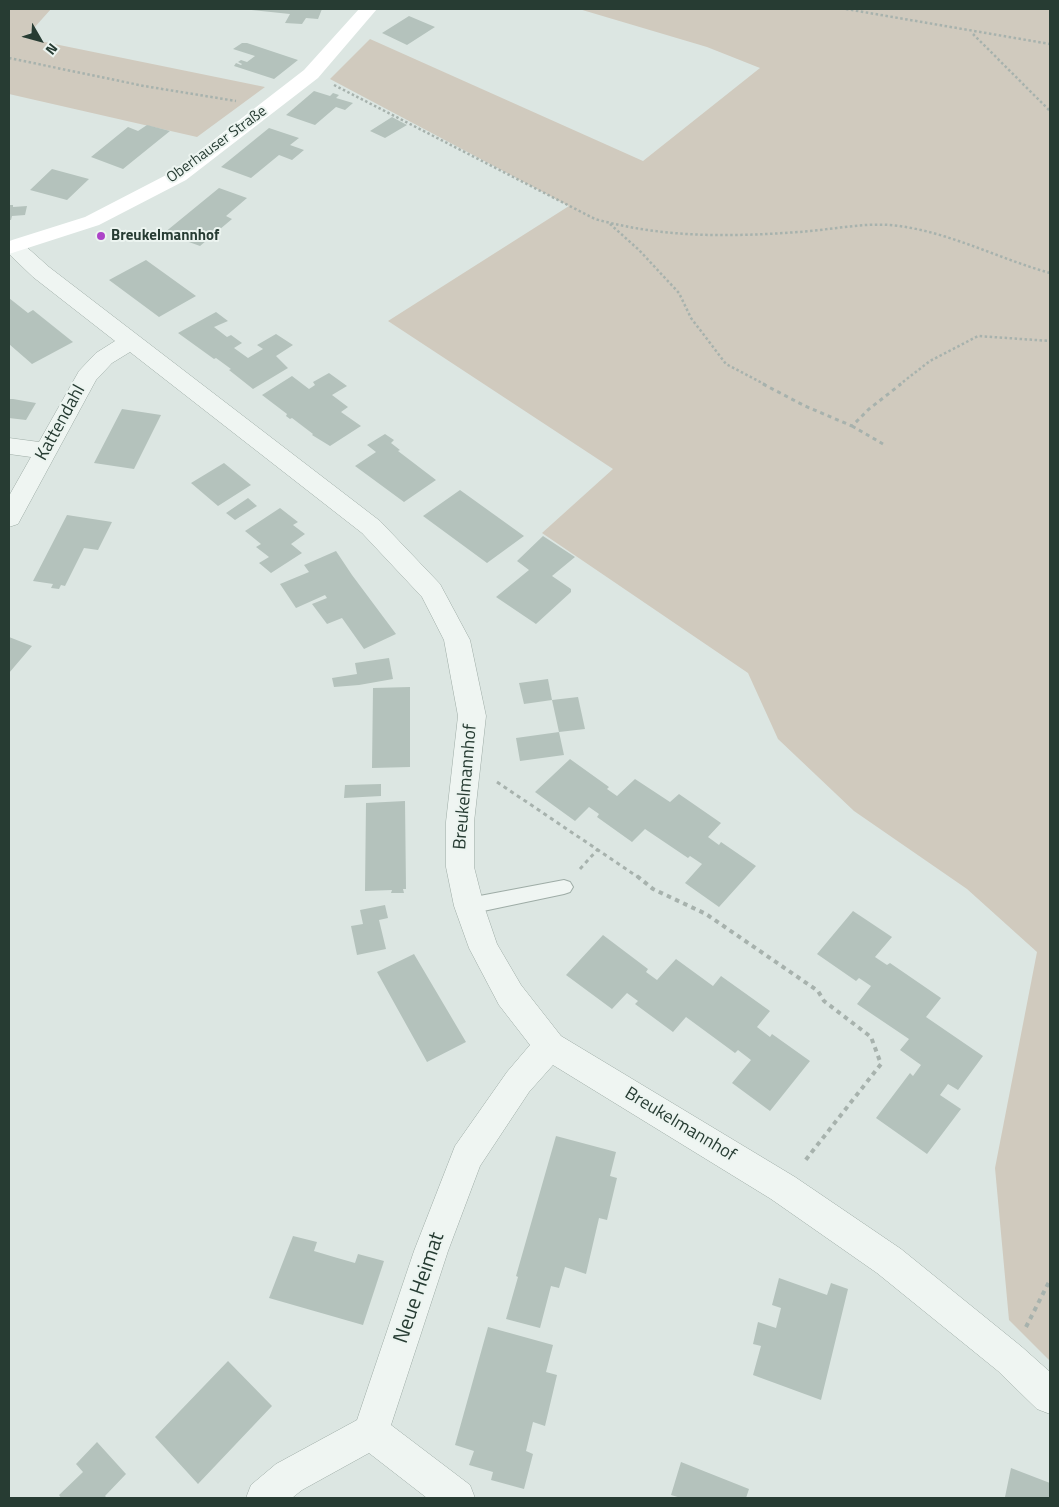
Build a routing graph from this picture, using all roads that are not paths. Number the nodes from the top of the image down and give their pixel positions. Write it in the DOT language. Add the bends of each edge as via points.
graph roads {
  1 [pos="368,9"];
  2 [pos="11,247"];
  3 [pos="129,342"];
  4 [pos="9,446"];
  5 [pos="44,451"];
  6 [pos="9,518"];
  7 [pos="564,887"];
  8 [pos="469,906"];
  9 [pos="550,1046"];
  10 [pos="1050,1396"];
  11 [pos="370,1432"];
  12 [pos="264,1498"];
  13 [pos="457,1498"];
  1 -- 2 [label="street, Oberhauser Straße" via="311,74 179,176 92,221"];
  2 -- 3 [label="street, Breukelmannhof"];
  3 -- 5 [label="street, Kattendahl" via="104,358 87,376"];
  3 -- 8 [label="street, Breukelmannhof" via="371,528 431,591 457,640 472,716 460,822 460,867"];
  4 -- 5 [label="street"];
  5 -- 6 [label="street, Kattendahl"];
  7 -- 8 [label="lane"];
  8 -- 9 [label="street, Breukelmannhof" via="484,948 510,995"];
  9 -- 10 [label="street, Breukelmannhof" via="783,1188 889,1261 1010,1359"];
  9 -- 11 [label="street, Neue Heimat" via="518,1082 467,1156"];
  11 -- 12 [label="street" via="289,1477"];
  11 -- 13 [label="street"];
}
